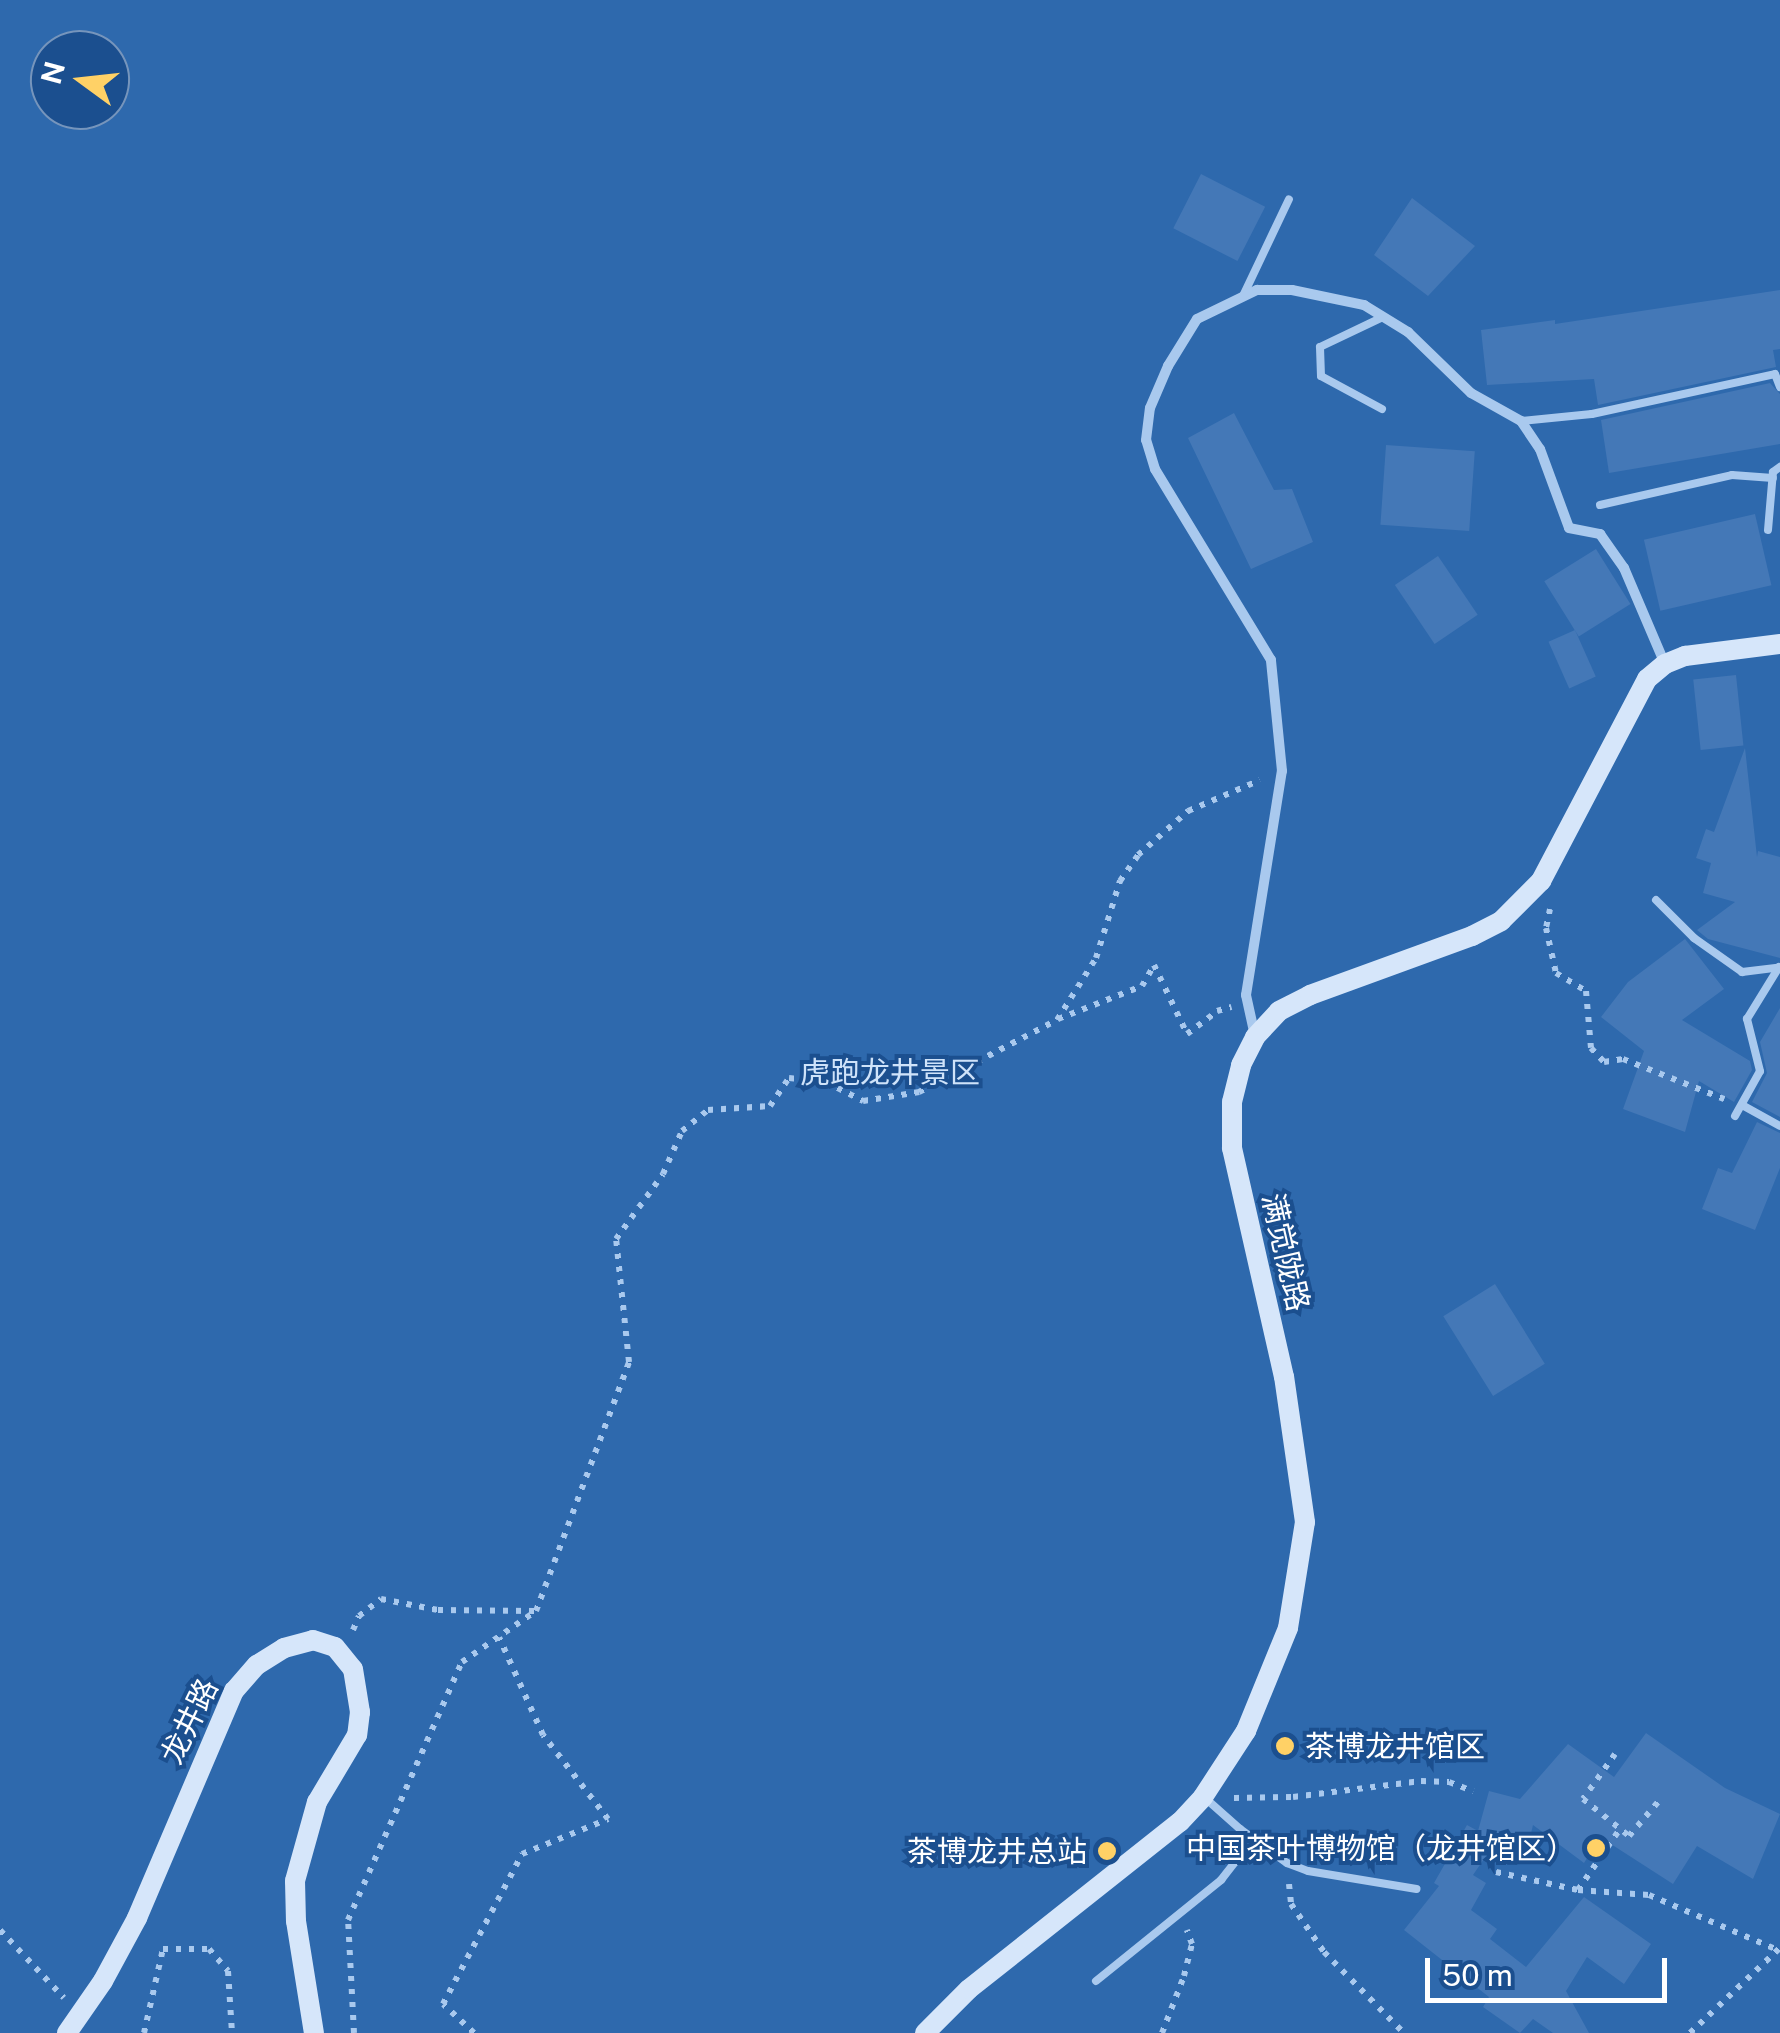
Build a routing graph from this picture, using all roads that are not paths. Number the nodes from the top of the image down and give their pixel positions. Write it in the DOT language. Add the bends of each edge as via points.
graph roads {
  1 [pos="1289,199"];
  2 [pos="1243,296"];
  3 [pos="1383,316"];
  4 [pos="1780,386"];
  5 [pos="1382,409"];
  6 [pos="1521,420"];
  7 [pos="1780,467"];
  8 [pos="1772,478"];
  9 [pos="1600,505"];
  10 [pos="1768,530"];
  11 [pos="1780,644"];
  12 [pos="1665,664"];
  13 [pos="1656,900"];
  14 [pos="1780,967"];
  15 [pos="1256,1037"];
  16 [pos="1742,1106"];
  17 [pos="1735,1116"];
  18 [pos="1780,1126"];
  19 [pos="1203,1797"];
  20 [pos="1240,1829"];
  21 [pos="1418,1889"];
  22 [pos="1096,1981"];
  23 [pos="73,2024"];
  24 [pos="314,2033"];
  25 [pos="925,2033"];
  1 -- 2 [label="lane"];
  2 -- 3 [label="street" via="1292,290 1364,305"];
  2 -- 15 [label="street" via="1197,319 1156,394 1146,440 1155,469 1271,660 1282,771 1247,1003"];
  3 -- 5 [label="lane" via="1320,346 1321,376"];
  3 -- 6 [label="street" via="1471,393"];
  4 -- 6 [label="lane" via="1775,374 1592,414"];
  6 -- 12 [label="street" via="1540,449 1570,528 1600,534 1624,568"];
  7 -- 8 [label="lane"];
  8 -- 9 [label="lane" via="1732,475"];
  8 -- 10 [label="lane"];
  11 -- 12 [label="street"];
  12 -- 15 [label="street, 满觉陇路" via="1630,704 1557,853 1519,905 1472,936 1310,994 1279,1011"];
  13 -- 14 [label="lane" via="1742,972"];
  14 -- 16 [label="lane" via="1747,1019 1760,1071"];
  15 -- 19 [label="street, 满觉陇路" via="1232,1102 1232,1148 1284,1377 1305,1522 1288,1628 1246,1731"];
  16 -- 17 [label="lane"];
  16 -- 18 [label="lane"];
  19 -- 20 [label="lane"];
  19 -- 25 [label="street, 满觉陇路"];
  20 -- 21 [label="lane" via="1308,1872"];
  20 -- 22 [label="lane" via="1236,1862 1221,1880"];
  23 -- 24 [label="street, 龙井路" via="137,1918 234,1690 257,1664 314,1640 335,1648 360,1692 357,1735 317,1802 296,1881"];
}
